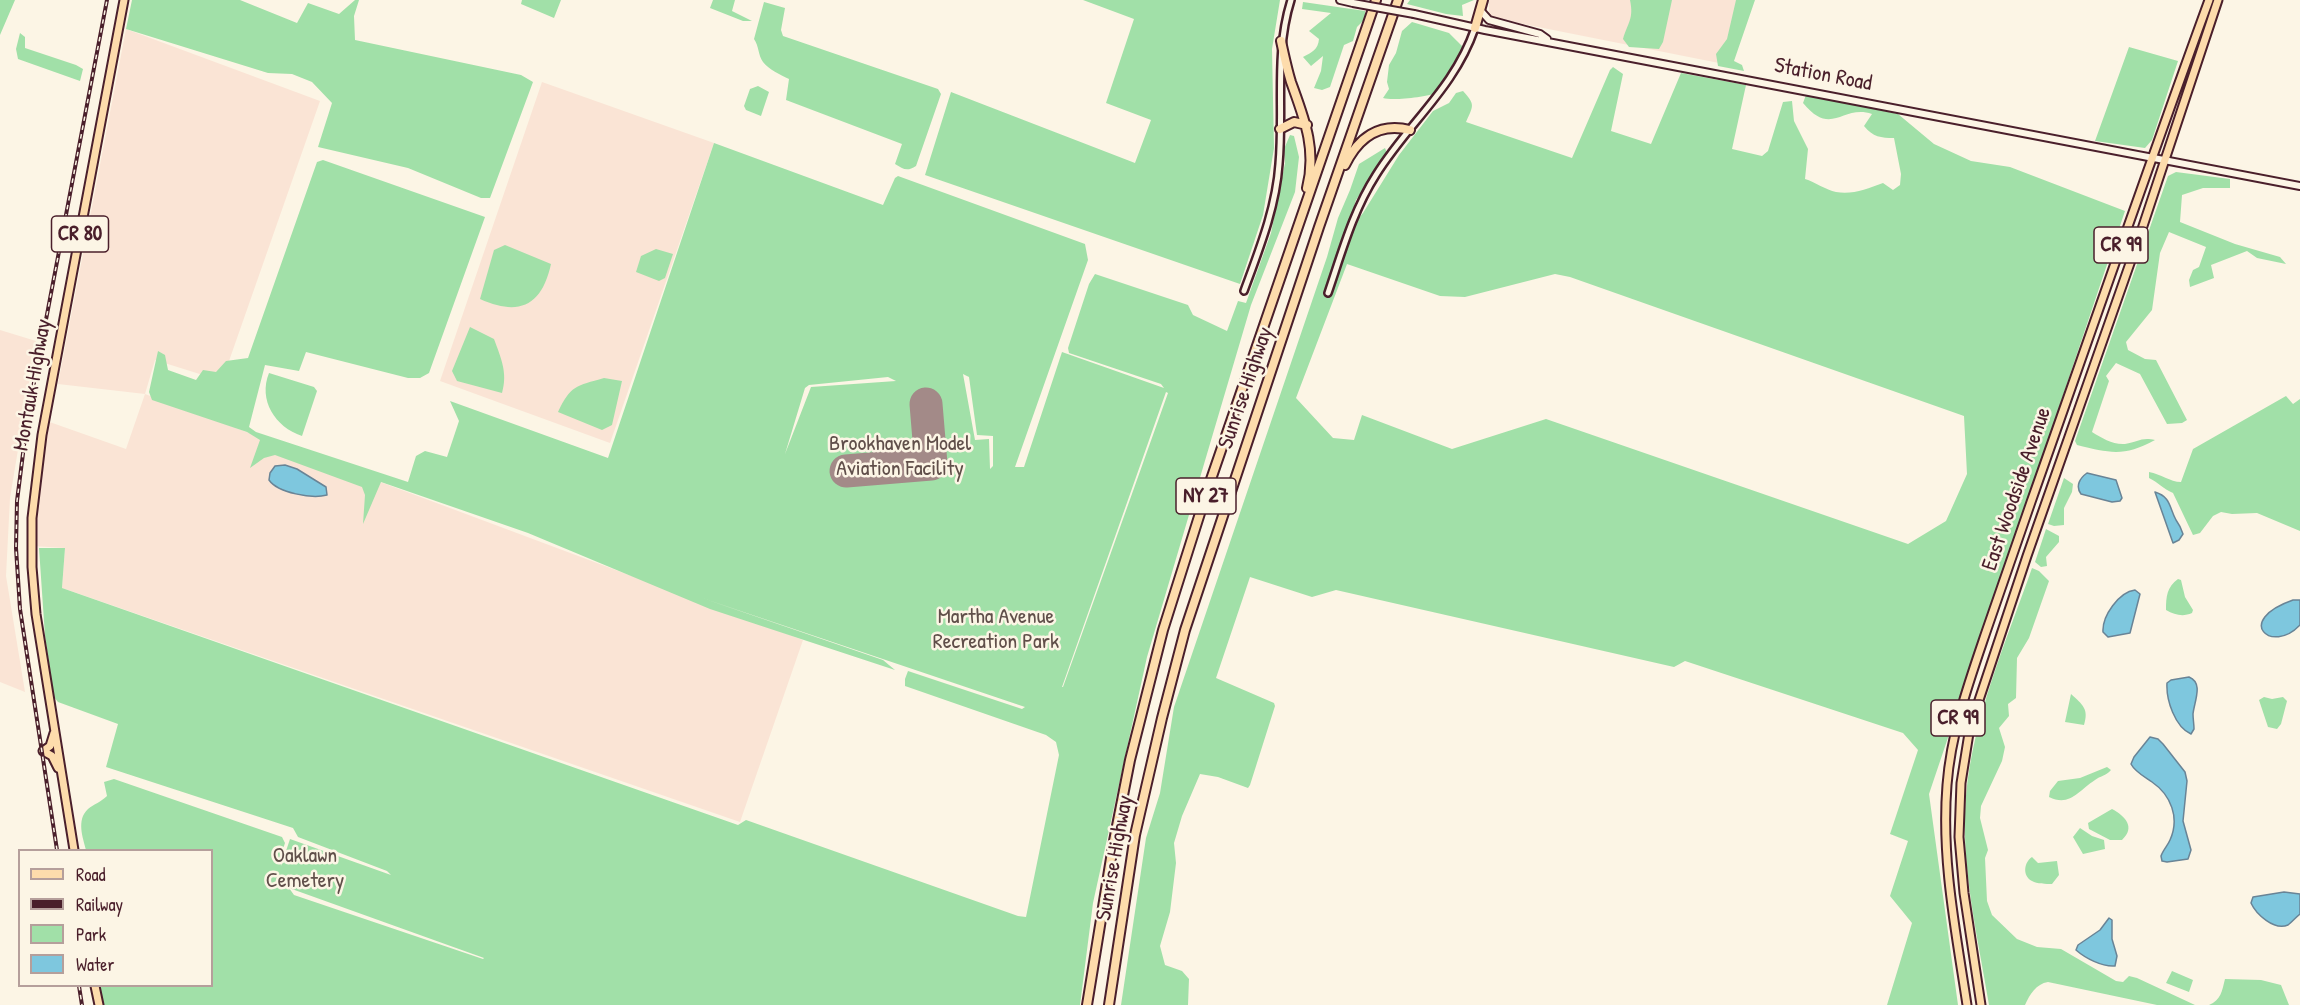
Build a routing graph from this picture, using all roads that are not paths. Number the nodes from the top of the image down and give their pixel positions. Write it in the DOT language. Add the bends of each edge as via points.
graph roads {
  1 [pos="124,0"];
  2 [pos="1291,0"];
  3 [pos="1340,0"];
  4 [pos="1376,0"];
  5 [pos="1398,0"];
  6 [pos="1483,0"];
  7 [pos="2209,0"];
  8 [pos="2218,0"];
  9 [pos="1480,10"];
  10 [pos="1475,28"];
  11 [pos="1281,41"];
  12 [pos="1550,42"];
  13 [pos="1307,125"];
  14 [pos="1280,129"];
  15 [pos="1410,130"];
  16 [pos="2151,159"];
  17 [pos="2164,162"];
  18 [pos="2300,186"];
  19 [pos="1319,227"];
  20 [pos="1292,243"];
  21 [pos="1244,291"];
  22 [pos="1328,293"];
  23 [pos="55,728"];
  24 [pos="63,778"];
  25 [pos="74,849"];
  26 [pos="95,987"];
  27 [pos="99,1005"];
  28 [pos="1087,1005"];
  29 [pos="1109,1005"];
  30 [pos="1967,1005"];
  31 [pos="1981,1005"];
  1 -- 23 [label="main road, Montauk Highway / CR 80" via="35,483 35,603"];
  2 -- 11 [label="street"];
  3 -- 10 [label="main road, Station Road, bridge"];
  4 -- 20 [label="highway, Sunrise Highway / NY 27"];
  5 -- 19 [label="highway, Sunrise Highway / NY 27"];
  6 -- 9 [label="highway"];
  7 -- 16 [label="main road, East Woodside Avenue / CR 99"];
  8 -- 17 [label="main road, East Woodside Avenue / CR 99"];
  9 -- 10 [label="highway"];
  9 -- 12 [label="main road" via="1489,20 1540,34"];
  10 -- 12 [label="main road, Station Road"];
  10 -- 15 [label="street" via="1447,83"];
  11 -- 13 [label="highway"];
  11 -- 14 [label="street"];
  12 -- 16 [label="main road, Station Road"];
  13 -- 14 [label="highway" via="1293,122"];
  13 -- 20 [label="highway" via="1311,168"];
  14 -- 21 [label="street" via="1273,205"];
  15 -- 19 [label="highway" via="1384,128 1362,140 1346,163"];
  15 -- 22 [label="street" via="1362,198"];
  16 -- 17 [label="main road, Station Road"];
  16 -- 30 [label="main road, East Woodside Avenue / CR 99" via="1955,730 1947,784 1945,839"];
  17 -- 18 [label="main road, Station Road"];
  17 -- 31 [label="main road, East Woodside Avenue / CR 99" via="1980,692 1966,745 1960,800 1960,856"];
  19 -- 29 [label="highway, Sunrise Highway / NY 27" via="1185,630 1135,835"];
  20 -- 28 [label="highway, Sunrise Highway / NY 27" via="1163,630 1130,760"];
  23 -- 24 [label="main road, Montauk Highway / CR 80"];
  23 -- 24 [label="main road" via="51,744 43,751 54,758"];
  24 -- 25 [label="main road, Montauk Highway / CR 80"];
  26 -- 27 [label="main road"];
}
